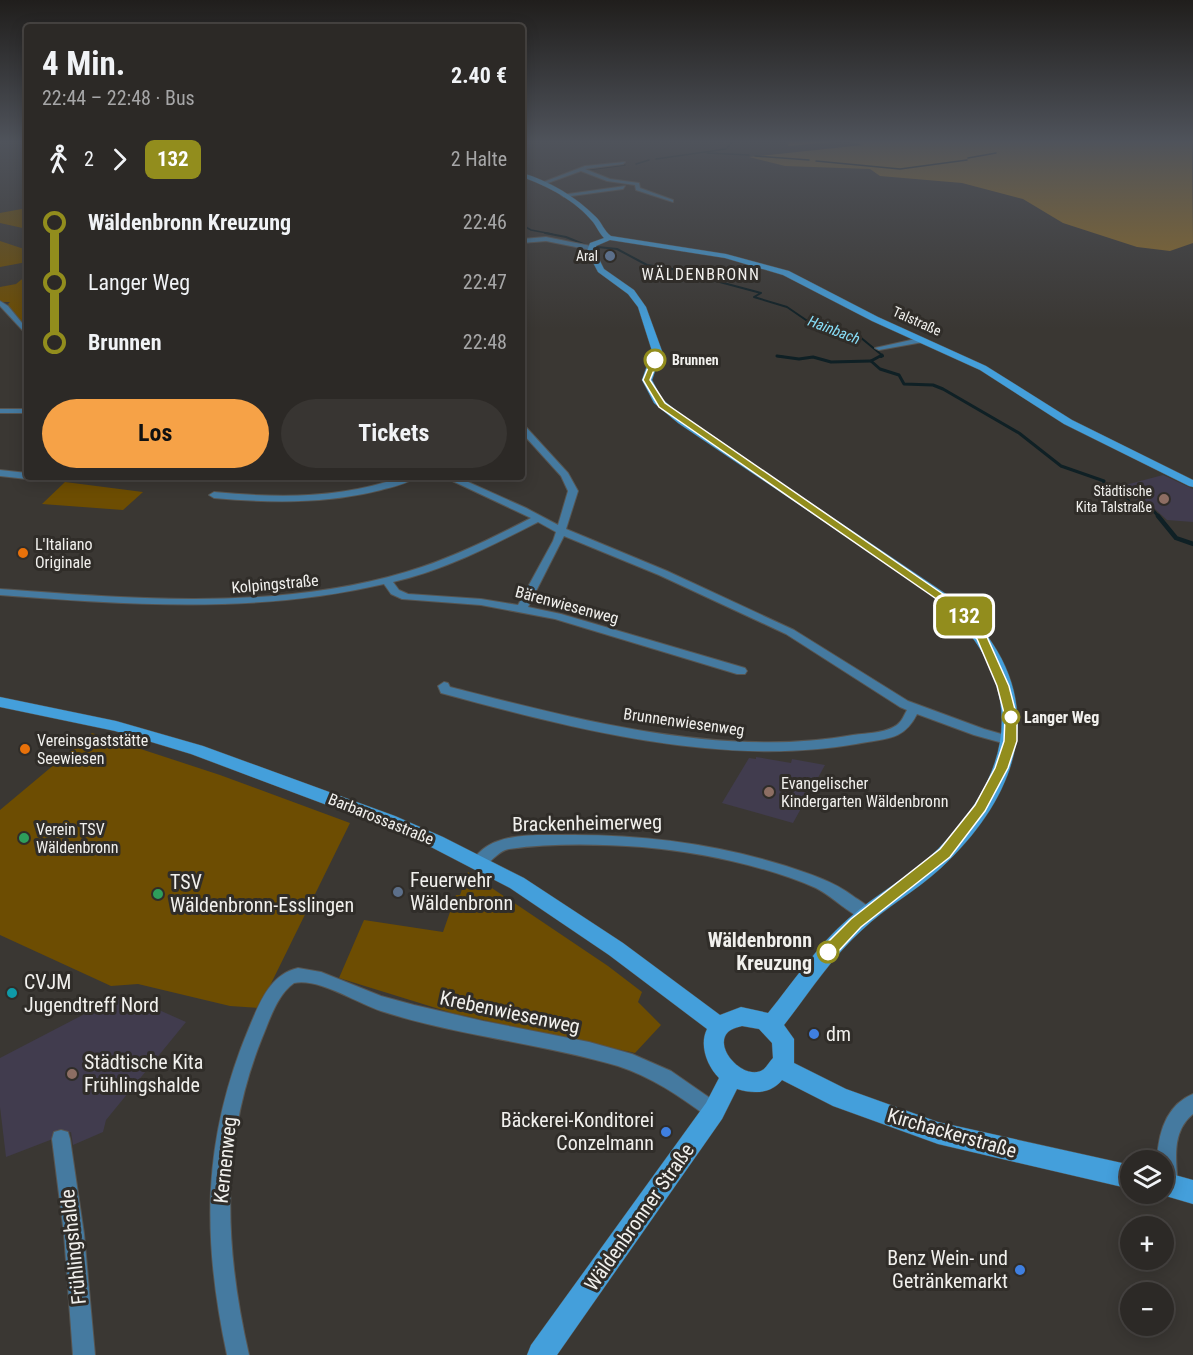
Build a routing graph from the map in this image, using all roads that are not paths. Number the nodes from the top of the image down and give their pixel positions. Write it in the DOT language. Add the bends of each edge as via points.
graph roads {
  1 [pos="575,203"];
  2 [pos="609,238"];
  3 [pos="525,241"];
  4 [pos="592,247"];
  5 [pos="0,303"];
  6 [pos="24,330"];
  7 [pos="920,340"];
  8 [pos="879,348"];
  9 [pos="0,411"];
  10 [pos="24,411"];
  11 [pos="525,431"];
  12 [pos="0,473"];
  13 [pos="24,476"];
  14 [pos="401,480"];
  15 [pos="456,480"];
  16 [pos="1193,484"];
  17 [pos="214,495"];
  18 [pos="539,518"];
  19 [pos="562,531"];
  20 [pos="387,581"];
  21 [pos="0,592"];
  22 [pos="522,608"];
  23 [pos="741,671"];
  24 [pos="444,686"];
  25 [pos="0,702"];
  26 [pos="914,708"];
  27 [pos="1011,741"];
  28 [pos="479,862"];
  29 [pos="866,914"];
  30 [pos="289,978"];
  31 [pos="771,1025"];
  32 [pos="720,1027"];
  33 [pos="781,1068"];
  34 [pos="732,1076"];
  35 [pos="1193,1102"];
  36 [pos="714,1111"];
  37 [pos="61,1138"];
  38 [pos="1167,1150"];
  39 [pos="1120,1174"];
  40 [pos="1174,1187"];
  41 [pos="1193,1192"];
  42 [pos="84,1355"];
  43 [pos="238,1355"];
  44 [pos="541,1355"];
  1 -- 2 [label="street" via="595,219"];
  2 -- 4 [label="street"];
  2 -- 7 [label="street, Talstraße" via="717,254 778,270"];
  3 -- 4 [label="street" via="546,239"];
  4 -- 27 [label="street" via="601,270 631,292 642,307 657,351 647,383 658,401 960,612 982,637 995,662 1011,717"];
  5 -- 6 [label="street"];
  7 -- 8 [label="street"];
  7 -- 16 [label="street, Talstraße" via="983,368 1068,422"];
  9 -- 10 [label="street"];
  11 -- 19 [label="street" via="573,489"];
  12 -- 13 [label="street"];
  14 -- 17 [label="street" via="317,500 270,501"];
  15 -- 18 [label="street"];
  18 -- 19 [label="street"];
  18 -- 20 [label="street, Kolpingstraße" via="469,552"];
  19 -- 22 [label="street"];
  19 -- 26 [label="street" via="790,632"];
  20 -- 21 [label="street, Kolpingstraße" via="312,597 224,604"];
  20 -- 22 [label="street, Bärenwiesenweg" via="398,594 410,598"];
  22 -- 23 [label="street, Bärenwiesenweg"];
  24 -- 26 [label="street, Brunnenwiesenweg" via="445,690 624,731 759,748 895,732"];
  25 -- 28 [label="street, Barbarossastraße" via="116,726 197,750 389,820"];
  26 -- 27 [label="street"];
  27 -- 29 [label="street" via="992,788 954,843 922,873"];
  28 -- 29 [label="street, Brackenheimerweg" via="505,844 644,840 720,852 784,871 828,888"];
  28 -- 32 [label="street, Barbarossastraße" via="616,949"];
  29 -- 31 [label="street" via="830,950"];
  30 -- 36 [label="street, Krebenwiesenweg" via="306,975 374,1001 449,1022 632,1062 680,1087"];
  30 -- 43 [label="street, Kernenweg" via="264,1014 246,1056 224,1145 219,1196 220,1258 223,1292"];
  31 -- 32 [label="street" via="741,1016"];
  31 -- 33 [label="street" via="785,1046"];
  32 -- 34 [label="street" via="714,1039 715,1056"];
  33 -- 34 [label="street" via="761,1082"];
  33 -- 39 [label="street, Kirchackerstraße" via="841,1098 938,1133"];
  34 -- 36 [label="street, Wäldenbronner Straße"];
  35 -- 38 [label="street" via="1178,1115 1168,1134"];
  36 -- 44 [label="street, Wäldenbronner Straße"];
  37 -- 42 [label="street, Frühlingshalde"];
  40 -- 41 [label="street"];
}
